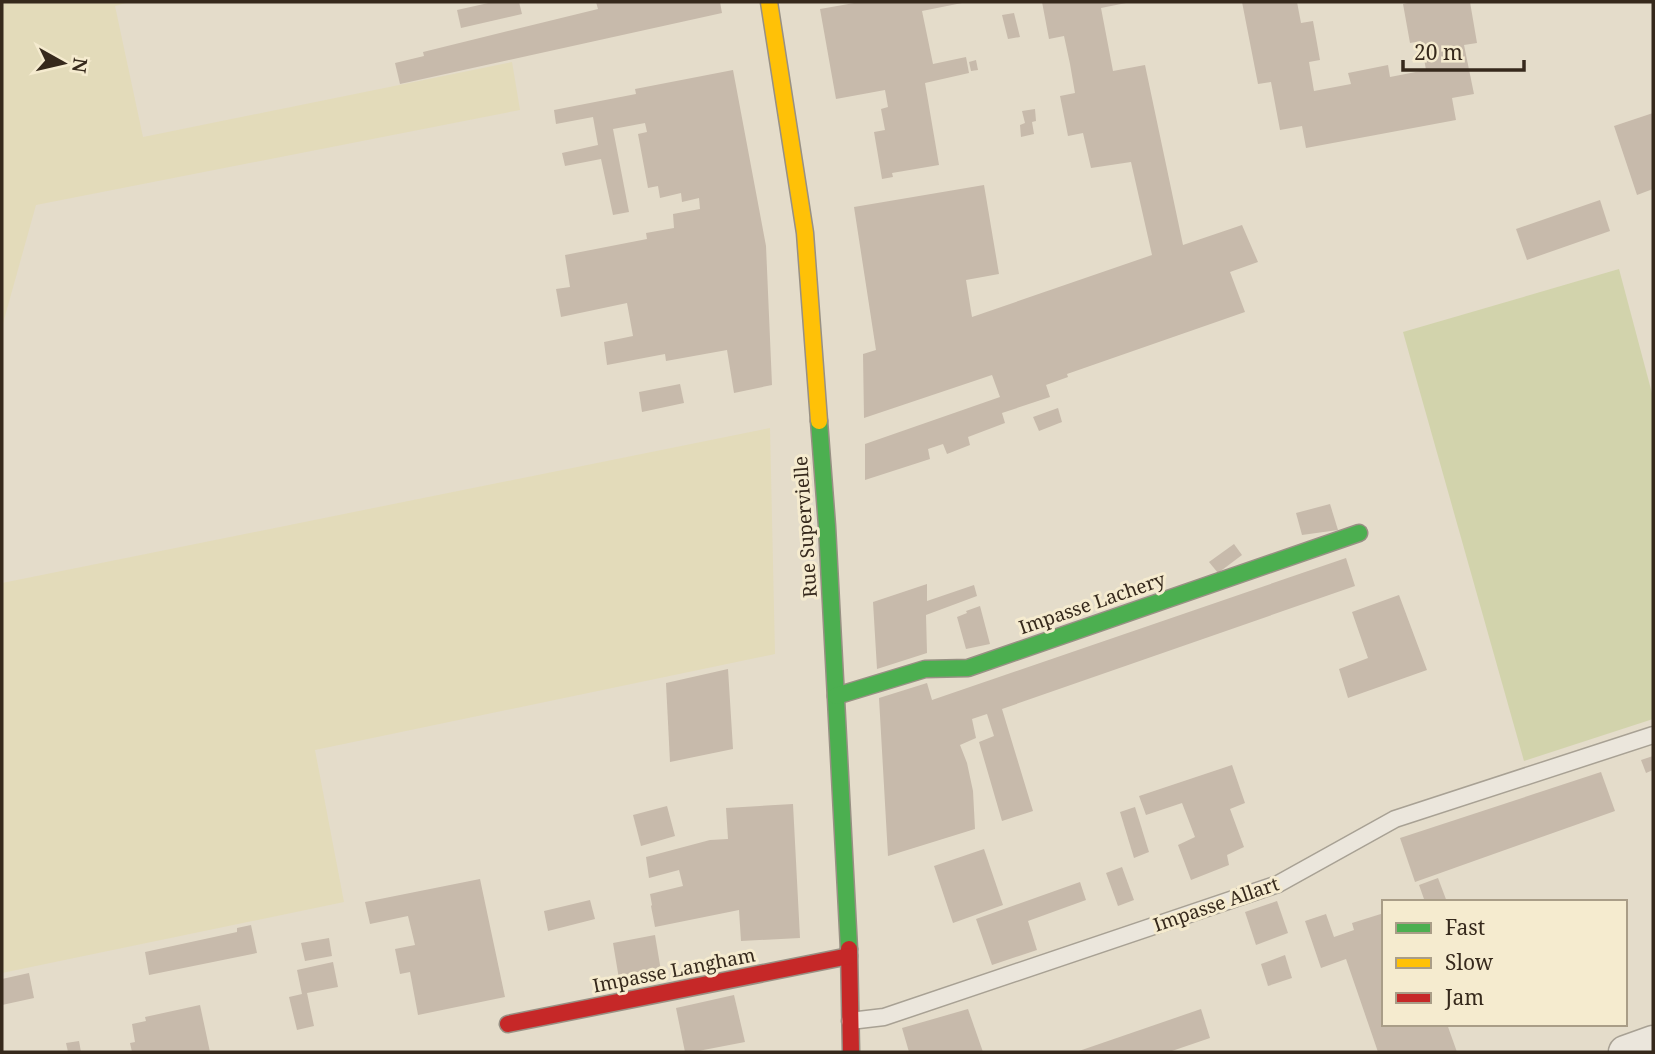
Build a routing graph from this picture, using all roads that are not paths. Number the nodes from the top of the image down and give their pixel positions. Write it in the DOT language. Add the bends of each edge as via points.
graph roads {
  1 [pos="769,2"];
  2 [pos="1359,533"];
  3 [pos="836,696"];
  4 [pos="1653,735"];
  5 [pos="849,956"];
  6 [pos="849,1021"];
  7 [pos="508,1024"];
  8 [pos="1653,1042"];
  9 [pos="851,1052"];
  10 [pos="1625,1052"];
  1 -- 3 [label="main road, Rue Supervielle" via="804,233"];
  2 -- 3 [label="main road, Impasse Lachery" via="968,668 925,669"];
  3 -- 5 [label="main road, Rue Supervielle"];
  4 -- 6 [label="lane, Impasse Allart" via="1395,819 1278,884 884,1017"];
  5 -- 6 [label="main road, Rue Supervielle"];
  5 -- 7 [label="main road, Impasse Langham"];
  6 -- 9 [label="main road, Rue Supervielle"];
  8 -- 10 [label="street"];
}
